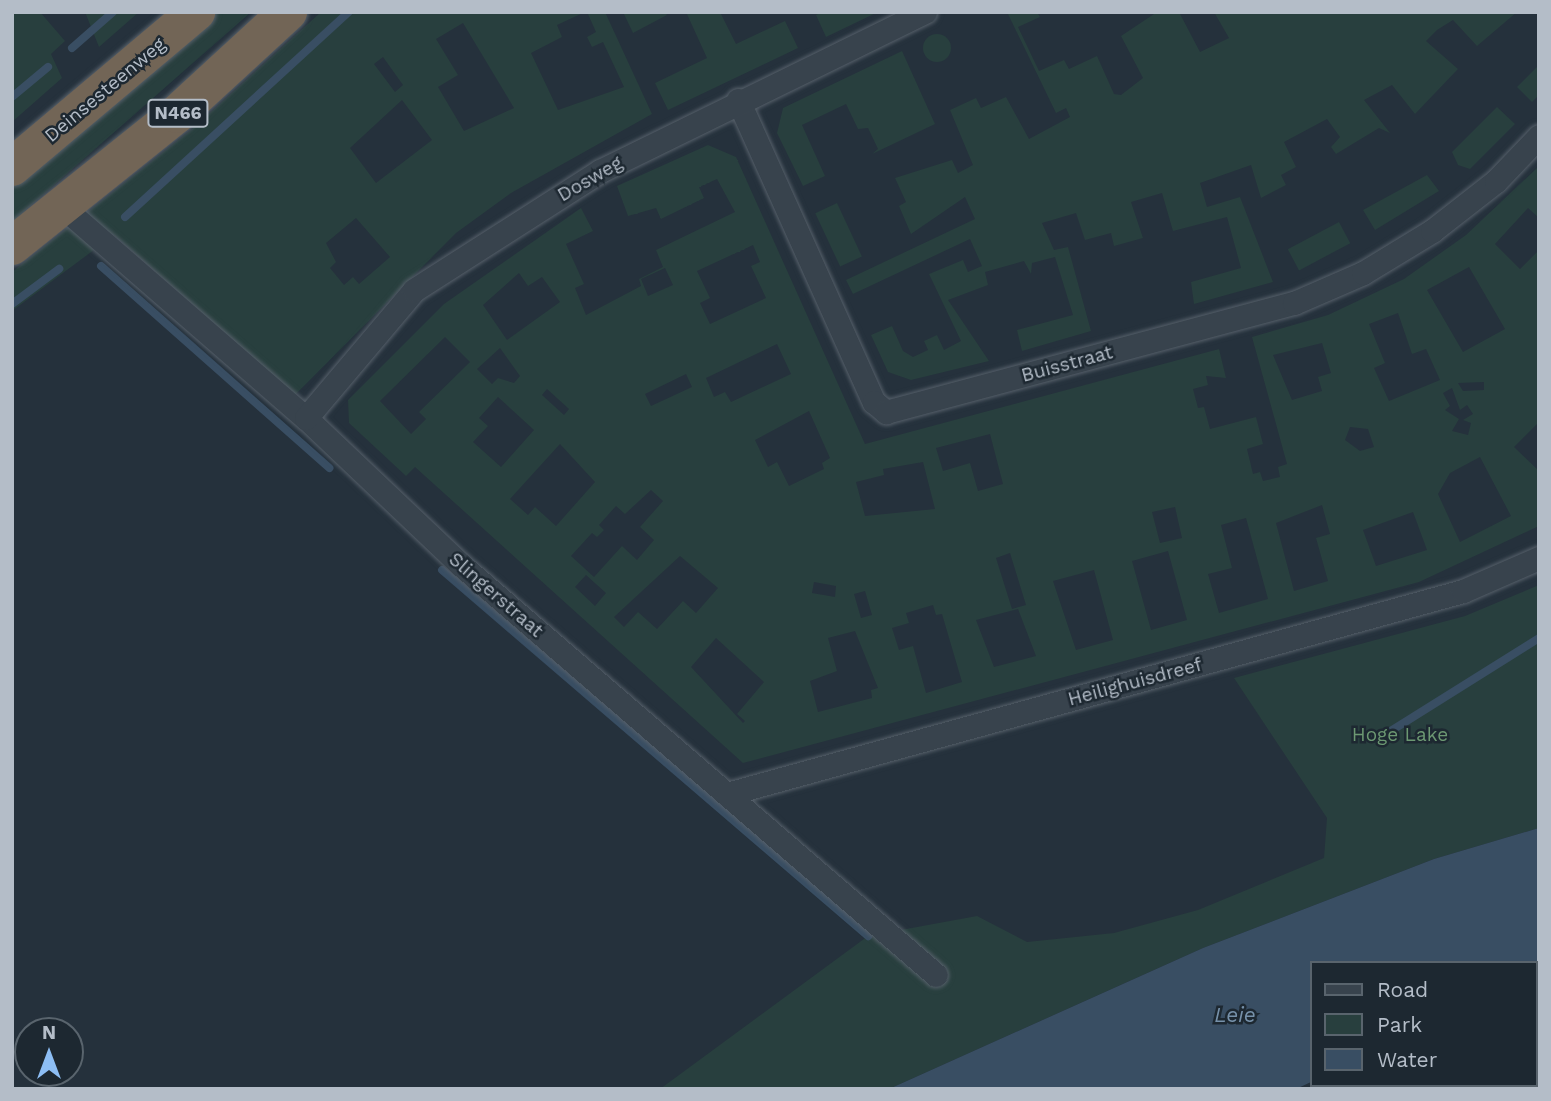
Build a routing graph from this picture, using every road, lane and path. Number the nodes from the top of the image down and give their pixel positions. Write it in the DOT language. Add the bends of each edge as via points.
graph roads {
  1 [pos="197,12"];
  2 [pos="288,12"];
  3 [pos="926,12"];
  4 [pos="738,100"];
  5 [pos="1539,136"];
  6 [pos="12,167"];
  7 [pos="64,208"];
  8 [pos="12,246"];
  9 [pos="306,418"];
  10 [pos="1539,558"];
  11 [pos="727,794"];
  12 [pos="936,975"];
  1 -- 6 [label="highway, Deinsesteenweg"];
  2 -- 7 [label="highway, N466"];
  3 -- 4 [label="street, Dosweg"];
  4 -- 5 [label="street, Buisstraat" via="874,402 886,412 1294,303 1363,274 1432,232 1496,181"];
  4 -- 9 [label="street, Dosweg" via="592,175 414,290"];
  7 -- 8 [label="highway, N466"];
  7 -- 9 [label="street, Slingerstraat"];
  9 -- 11 [label="street, Slingerstraat" via="461,565"];
  10 -- 11 [label="street, Heilighuisdreef" via="1464,591"];
  11 -- 12 [label="street, Slingerstraat"];
}
